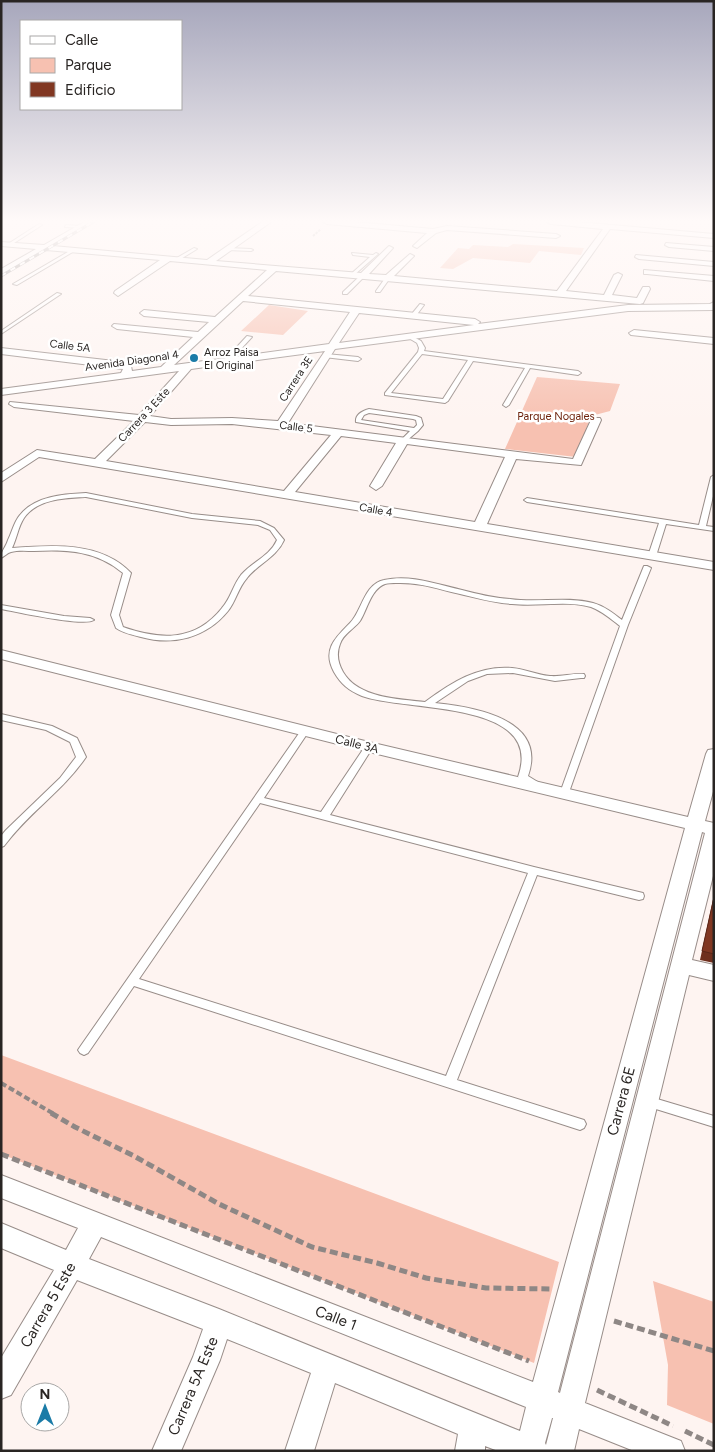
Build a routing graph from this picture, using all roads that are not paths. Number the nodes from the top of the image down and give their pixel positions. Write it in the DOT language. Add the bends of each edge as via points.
graph roads {
  1 [pos="646,289"];
  2 [pos="123,290"];
  3 [pos="249,290"];
  4 [pos="348,290"];
  5 [pos="514,290"];
  6 [pos="563,290"];
  7 [pos="610,290"];
  8 [pos="118,293"];
  9 [pos="345,293"];
  10 [pos="59,294"];
  11 [pos="560,294"];
  12 [pos="240,298"];
  13 [pos="606,298"];
  14 [pos="422,305"];
  15 [pos="714,306"];
  16 [pos="356,310"];
  17 [pos="144,312"];
  18 [pos="413,316"];
  19 [pos="637,318"];
  20 [pos="217,320"];
  21 [pos="498,324"];
  22 [pos="117,326"];
  23 [pos="1,333"];
  24 [pos="200,335"];
  25 [pos="248,337"];
  26 [pos="410,337"];
  27 [pos="714,341"];
  28 [pos="332,347"];
  29 [pos="1,351"];
  30 [pos="421,352"];
  31 [pos="326,356"];
  32 [pos="358,359"];
  33 [pos="472,360"];
  34 [pos="226,362"];
  35 [pos="188,366"];
  36 [pos="528,367"];
  37 [pos="165,369"];
  38 [pos="578,373"];
  39 [pos="125,375"];
  40 [pos="29,388"];
  41 [pos="1,392"];
  42 [pos="506,405"];
  43 [pos="141,420"];
  44 [pos="596,420"];
  45 [pos="281,425"];
  46 [pos="416,430"];
  47 [pos="338,433"];
  48 [pos="403,441"];
  49 [pos="512,455"];
  50 [pos="98,463"];
  51 [pos="714,477"];
  52 [pos="1,479"];
  53 [pos="376,486"];
  54 [pos="287,495"];
  55 [pos="527,500"];
  56 [pos="663,521"];
  57 [pos="479,527"];
  58 [pos="702,528"];
  59 [pos="714,530"];
  60 [pos="8,550"];
  61 [pos="1,556"];
  62 [pos="650,562"];
  63 [pos="714,566"];
  64 [pos="1,607"];
  65 [pos="90,620"];
  66 [pos="624,625"];
  67 [pos="1,654"];
  68 [pos="582,676"];
  69 [pos="428,704"];
  70 [pos="1,717"];
  71 [pos="305,731"];
  72 [pos="369,747"];
  73 [pos="714,754"];
  74 [pos="543,787"];
  75 [pos="566,793"];
  76 [pos="257,799"];
  77 [pos="324,816"];
  78 [pos="707,829"];
  79 [pos="1,844"];
  80 [pos="534,871"];
  81 [pos="639,896"];
  82 [pos="681,965"];
  83 [pos="714,973"];
  84 [pos="132,981"];
  85 [pos="84,1050"];
  86 [pos="450,1082"];
  87 [pos="647,1101"];
  88 [pos="714,1122"];
  89 [pos="580,1124"];
  90 [pos="1,1186"];
  91 [pos="96,1224"];
  92 [pos="1,1235"];
  93 [pos="72,1265"];
  94 [pos="219,1322"];
  95 [pos="327,1366"];
  96 [pos="1,1385"];
  97 [pos="542,1399"];
  98 [pos="569,1410"];
  99 [pos="472,1439"];
  100 [pos="531,1450"];
  101 [pos="166,1451"];
  102 [pos="299,1451"];
  103 [pos="559,1451"];
  104 [pos="671,1451"];
  1 -- 19 [label="street"];
  2 -- 8 [label="street"];
  3 -- 12 [label="street"];
  4 -- 9 [label="lane"];
  5 -- 11 [label="street"];
  6 -- 11 [label="street"];
  7 -- 13 [label="street"];
  10 -- 23 [label="lane"];
  11 -- 13 [label="street"];
  12 -- 16 [label="street"];
  12 -- 20 [label="street"];
  13 -- 19 [label="street"];
  14 -- 18 [label="lane"];
  15 -- 19 [label="street, Avenida Diagonal 4"];
  16 -- 18 [label="street"];
  16 -- 28 [label="street, Carrera 3E"];
  17 -- 20 [label="street"];
  18 -- 21 [label="street"];
  19 -- 21 [label="street, Avenida Diagonal 4" via="628,308"];
  19 -- 27 [label="street"];
  20 -- 24 [label="street"];
  21 -- 26 [label="street, Avenida Diagonal 4"];
  22 -- 24 [label="street"];
  24 -- 37 [label="street"];
  25 -- 34 [label="lane"];
  26 -- 28 [label="street, Avenida Diagonal 4"];
  26 -- 30 [label="lane" via="419,342"];
  28 -- 31 [label="street, Carrera 3E"];
  28 -- 34 [label="street, Avenida Diagonal 4"];
  29 -- 39 [label="street, Calle 5A" via="123,365 128,368"];
  30 -- 33 [label="lane"];
  30 -- 33 [label="lane" via="387,394 444,401"];
  31 -- 32 [label="lane"];
  31 -- 45 [label="street, Carrera 3E"];
  33 -- 36 [label="lane"];
  34 -- 35 [label="street, Avenida Diagonal 4"];
  35 -- 37 [label="street, Avenida Diagonal 4"];
  35 -- 43 [label="street, Carrera 3 Este"];
  36 -- 38 [label="lane"];
  36 -- 42 [label="lane"];
  37 -- 39 [label="street, Avenida Diagonal 4"];
  39 -- 40 [label="street, Avenida Diagonal 4"];
  40 -- 41 [label="street, Avenida Diagonal 4"];
  40 -- 43 [label="street, Calle 5" via="11,406"];
  43 -- 45 [label="street, Calle 5"];
  43 -- 50 [label="street, Carrera 3 Este"];
  44 -- 49 [label="street, Calle 5" via="577,463"];
  45 -- 47 [label="street, Calle 5"];
  46 -- 46 [label="lane" via="358,421 358,418 369,411 414,417 419,419 420,425"];
  46 -- 48 [label="lane"];
  47 -- 48 [label="street, Calle 5"];
  47 -- 54 [label="street"];
  48 -- 49 [label="street, Calle 5"];
  48 -- 53 [label="street"];
  49 -- 57 [label="street"];
  50 -- 52 [label="street, Calle 4" via="38,453"];
  50 -- 54 [label="street, Calle 4"];
  51 -- 58 [label="lane"];
  54 -- 57 [label="street, Calle 4"];
  55 -- 56 [label="lane"];
  56 -- 58 [label="lane"];
  56 -- 62 [label="lane"];
  57 -- 62 [label="street, Calle 4"];
  58 -- 59 [label="lane"];
  60 -- 60 [label="lane" via="23,515 33,507 70,495 86,495 192,516 260,523 272,529 282,540 279,548 246,575 226,608 210,626 187,636 161,640 120,628 115,615 127,573 117,562 96,554 65,549"];
  60 -- 61 [label="lane"];
  62 -- 63 [label="street, Calle 4"];
  62 -- 66 [label="lane"];
  64 -- 65 [label="lane"];
  66 -- 69 [label="lane" via="594,606 565,602 514,602 406,579 383,582 374,590 357,620 337,640 334,664 342,680 360,692 384,700"];
  66 -- 75 [label="lane"];
  67 -- 71 [label="street, Calle 3A"];
  68 -- 69 [label="lane" via="548,678 510,670 490,670 459,682"];
  69 -- 74 [label="lane" via="500,718 515,729 524,742 528,756 523,777"];
  70 -- 79 [label="lane" via="49,728 74,740 81,757 72,773 19,820"];
  71 -- 72 [label="street, Calle 3A"];
  71 -- 76 [label="lane"];
  72 -- 74 [label="street, Calle 3A"];
  72 -- 77 [label="lane"];
  73 -- 78 [label="street, Carrera 6E"];
  74 -- 75 [label="street, Calle 3A"];
  75 -- 78 [label="street, Calle 3A"];
  76 -- 77 [label="lane"];
  76 -- 84 [label="lane"];
  77 -- 80 [label="lane"];
  78 -- 82 [label="street, Carrera 6E"];
  78 -- 97 [label="street, Carrera 6E" via="571,1289"];
  80 -- 81 [label="lane"];
  80 -- 86 [label="lane"];
  82 -- 83 [label="street"];
  82 -- 87 [label="street, Carrera 6E"];
  84 -- 85 [label="lane"];
  84 -- 86 [label="lane"];
  86 -- 89 [label="lane"];
  87 -- 88 [label="lane"];
  87 -- 98 [label="street, Carrera 6E"];
  90 -- 91 [label="street, Calle 1"];
  91 -- 93 [label="street, Carrera 5 Este"];
  91 -- 97 [label="street, Calle 1"];
  92 -- 93 [label="street"];
  93 -- 94 [label="street"];
  93 -- 96 [label="street, Carrera 5 Este"];
  94 -- 95 [label="street"];
  94 -- 101 [label="street, Carrera 5A Este"];
  95 -- 99 [label="street"];
  95 -- 102 [label="street"];
  97 -- 98 [label="street, Calle 1"];
  97 -- 100 [label="street, Carrera 6E"];
  98 -- 103 [label="street, Carrera 6E"];
  98 -- 104 [label="street, Calle 1"];
  99 -- 100 [label="street"];
}
